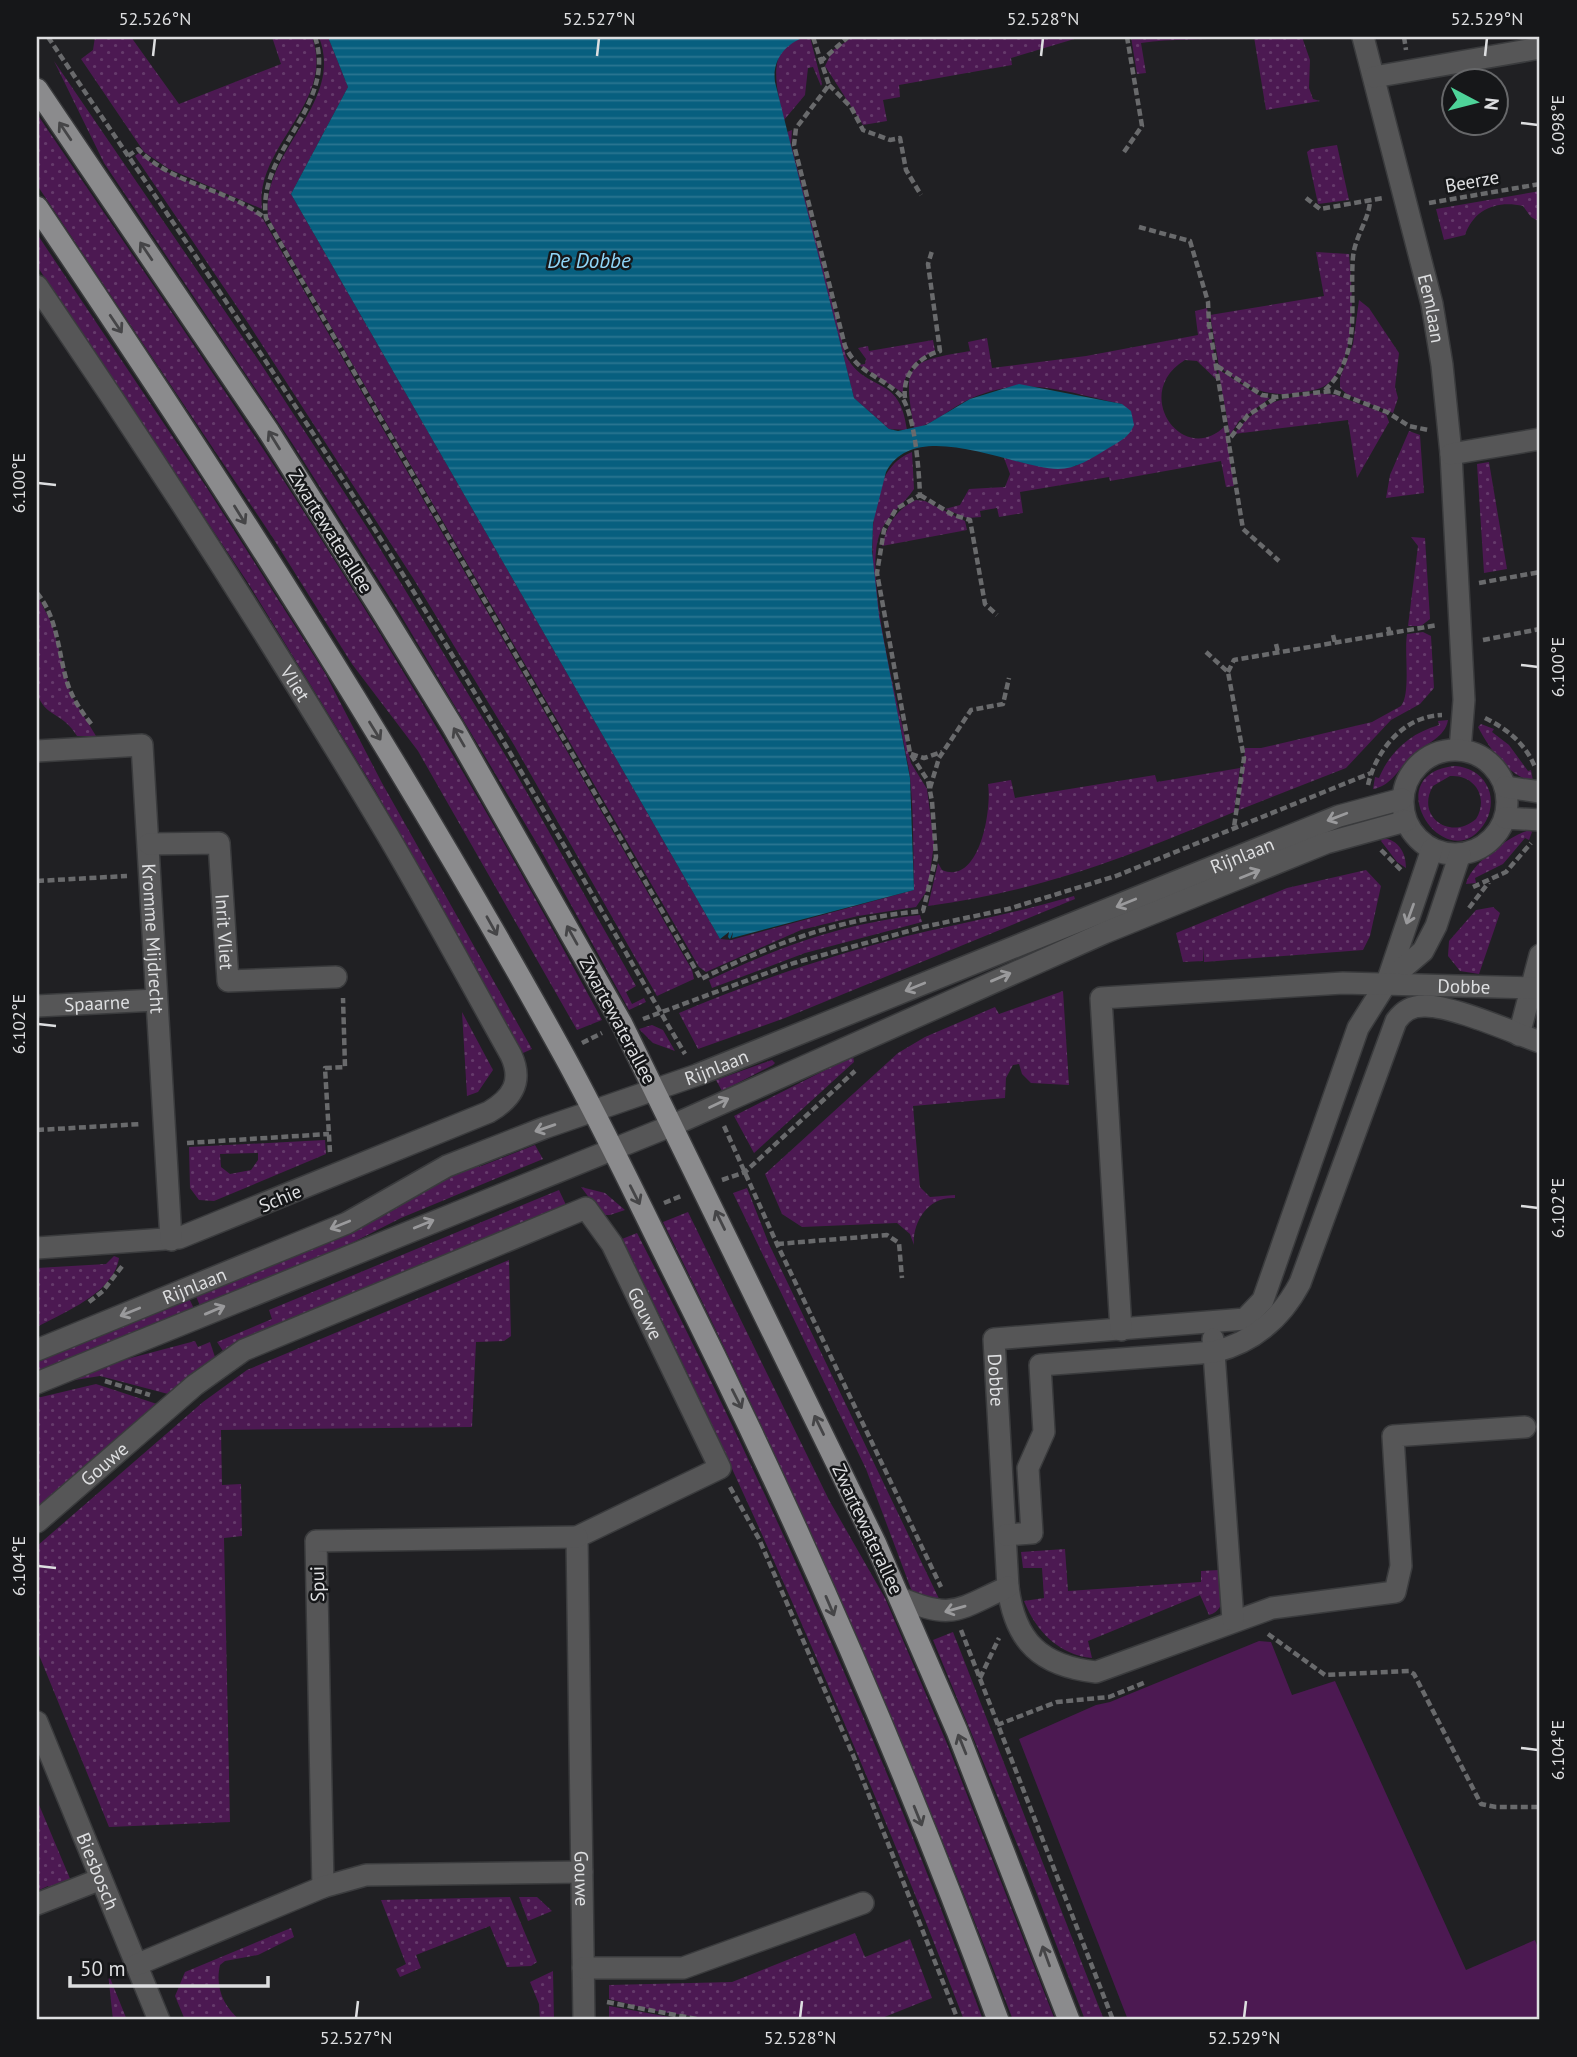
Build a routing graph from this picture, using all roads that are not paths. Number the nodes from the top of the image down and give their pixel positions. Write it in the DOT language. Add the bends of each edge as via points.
graph roads {
  1 [pos="1363,37"];
  2 [pos="1538,37"];
  3 [pos="1540,48"];
  4 [pos="1374,78"];
  5 [pos="37,89"];
  6 [pos="37,207"];
  7 [pos="37,286"];
  8 [pos="1540,439"];
  9 [pos="1450,444"];
  10 [pos="1460,750"];
  11 [pos="37,751"];
  12 [pos="1505,787"];
  13 [pos="1540,792"];
  14 [pos="1402,799"];
  15 [pos="1505,818"];
  16 [pos="1540,820"];
  17 [pos="1406,821"];
  18 [pos="149,844"];
  19 [pos="1432,849"];
  20 [pos="1460,854"];
  21 [pos="1540,955"];
  22 [pos="336,977"];
  23 [pos="1387,982"];
  24 [pos="1535,987"];
  25 [pos="156,1000"];
  26 [pos="37,1006"];
  27 [pos="1402,1013"];
  28 [pos="1519,1035"];
  29 [pos="1540,1042"];
  30 [pos="656,1090"];
  31 [pos="510,1096"];
  32 [pos="592,1113"];
  33 [pos="673,1125"];
  34 [pos="611,1149"];
  35 [pos="171,1240"];
  36 [pos="37,1248"];
  37 [pos="1245,1319"];
  38 [pos="1212,1323"];
  39 [pos="1268,1328"];
  40 [pos="1121,1330"];
  41 [pos="37,1350"];
  42 [pos="1214,1352"];
  43 [pos="37,1383"];
  44 [pos="1525,1427"];
  45 [pos="37,1521"];
  46 [pos="1006,1535"];
  47 [pos="577,1537"];
  48 [pos="1010,1596"];
  49 [pos="900,1598"];
  50 [pos="1233,1620"];
  51 [pos="37,1722"];
  52 [pos="582,1872"];
  53 [pos="100,1878"];
  54 [pos="323,1887"];
  55 [pos="863,1903"];
  56 [pos="37,1904"];
  57 [pos="136,1965"];
  58 [pos="583,1968"];
  59 [pos="159,2020"];
  60 [pos="583,2020"];
  61 [pos="998,2020"];
  62 [pos="1069,2020"];
  1 -- 4 [label="street, Eemlaan"];
  2 -- 3 [label="street"];
  3 -- 4 [label="street"];
  4 -- 9 [label="street, Eemlaan" via="1432,304"];
  30 -- 5 [label="main road, Zwartewaterallee, one-way" via="453,727 269,432"];
  6 -- 32 [label="main road, one-way" via="165,396 379,737 490,922"];
  7 -- 31 [label="street, Vliet" via="220,562 389,837 512,1055 518,1078"];
  8 -- 9 [label="street"];
  9 -- 10 [label="street, Eemlaan" via="1464,713"];
  10 -- 12 [label="street" via="1488,761"];
  10 -- 14 [label="street" via="1441,751 1424,759 1407,781"];
  11 -- 18 [label="street, Kromme Mijdrecht" via="142,745"];
  12 -- 13 [label="street"];
  12 -- 15 [label="street"];
  14 -- 17 [label="street"];
  14 -- 30 [label="street, Rijnlaan, one-way" via="1366,807"];
  15 -- 16 [label="street"];
  15 -- 20 [label="street" via="1488,843"];
  17 -- 19 [label="street" via="1416,838"];
  33 -- 17 [label="street, Rijnlaan, one-way" via="1104,933 1326,843"];
  18 -- 22 [label="street, Inrit Vliet" via="219,843 228,981"];
  18 -- 25 [label="street, Kromme Mijdrecht"];
  19 -- 20 [label="street"];
  19 -- 23 [label="street, Dobbe, one-way"];
  20 -- 23 [label="street, Dobbe" via="1423,951"];
  21 -- 24 [label="street"];
  23 -- 24 [label="street, Dobbe"];
  23 -- 27 [label="street" via="1393,1004"];
  23 -- 37 [label="street, Dobbe" via="1358,1028 1263,1300"];
  23 -- 40 [label="street" via="1101,998"];
  24 -- 28 [label="street"];
  25 -- 26 [label="street, Spaarne"];
  25 -- 35 [label="street, Kromme Mijdrecht"];
  27 -- 28 [label="street" via="1437,1007"];
  27 -- 39 [label="street" via="1300,1283"];
  28 -- 29 [label="street"];
  30 -- 32 [label="street, Rijnlaan"];
  30 -- 33 [label="main road, Zwartewaterallee"];
  31 -- 35 [label="street, Schie" via="489,1112"];
  32 -- 34 [label="main road"];
  32 -- 41 [label="street, Rijnlaan, one-way" via="447,1166 347,1223"];
  33 -- 34 [label="street, Rijnlaan"];
  49 -- 33 [label="main road, Zwartewaterallee, one-way"];
  43 -- 34 [label="street, Rijnlaan, one-way"];
  34 -- 61 [label="main road, one-way" via="758,1442 887,1740"];
  35 -- 36 [label="street, Schie"];
  37 -- 38 [label="street, Dobbe"];
  37 -- 39 [label="street, Dobbe"];
  38 -- 40 [label="street, Dobbe"];
  38 -- 42 [label="street"];
  39 -- 42 [label="street"];
  40 -- 46 [label="street, Dobbe" via="994,1339"];
  42 -- 46 [label="street" via="1040,1365 1044,1432 1028,1468 1032,1533"];
  42 -- 50 [label="street"];
  44 -- 50 [label="street, Dobbe" via="1394,1436 1401,1566 1395,1592 1272,1608"];
  45 -- 47 [label="street, Gouwe" via="213,1370 244,1350 586,1208 612,1244 720,1468"];
  46 -- 48 [label="street, Dobbe"];
  47 -- 52 [label="street, Gouwe"];
  47 -- 54 [label="street, Spui" via="316,1541"];
  48 -- 49 [label="street, one-way" via="938,1613"];
  48 -- 50 [label="street, Dobbe" via="1021,1636 1068,1669 1096,1672 1122,1665"];
  62 -- 49 [label="main road, Zwartewaterallee, one-way"];
  51 -- 53 [label="street, Biesbosch"];
  52 -- 54 [label="street" via="366,1875"];
  52 -- 58 [label="street, Gouwe"];
  53 -- 56 [label="street"];
  53 -- 57 [label="street, Biesbosch"];
  54 -- 57 [label="street"];
  55 -- 58 [label="street" via="683,1968"];
  57 -- 59 [label="street, Biesbosch"];
  58 -- 60 [label="street, Gouwe"];
}
